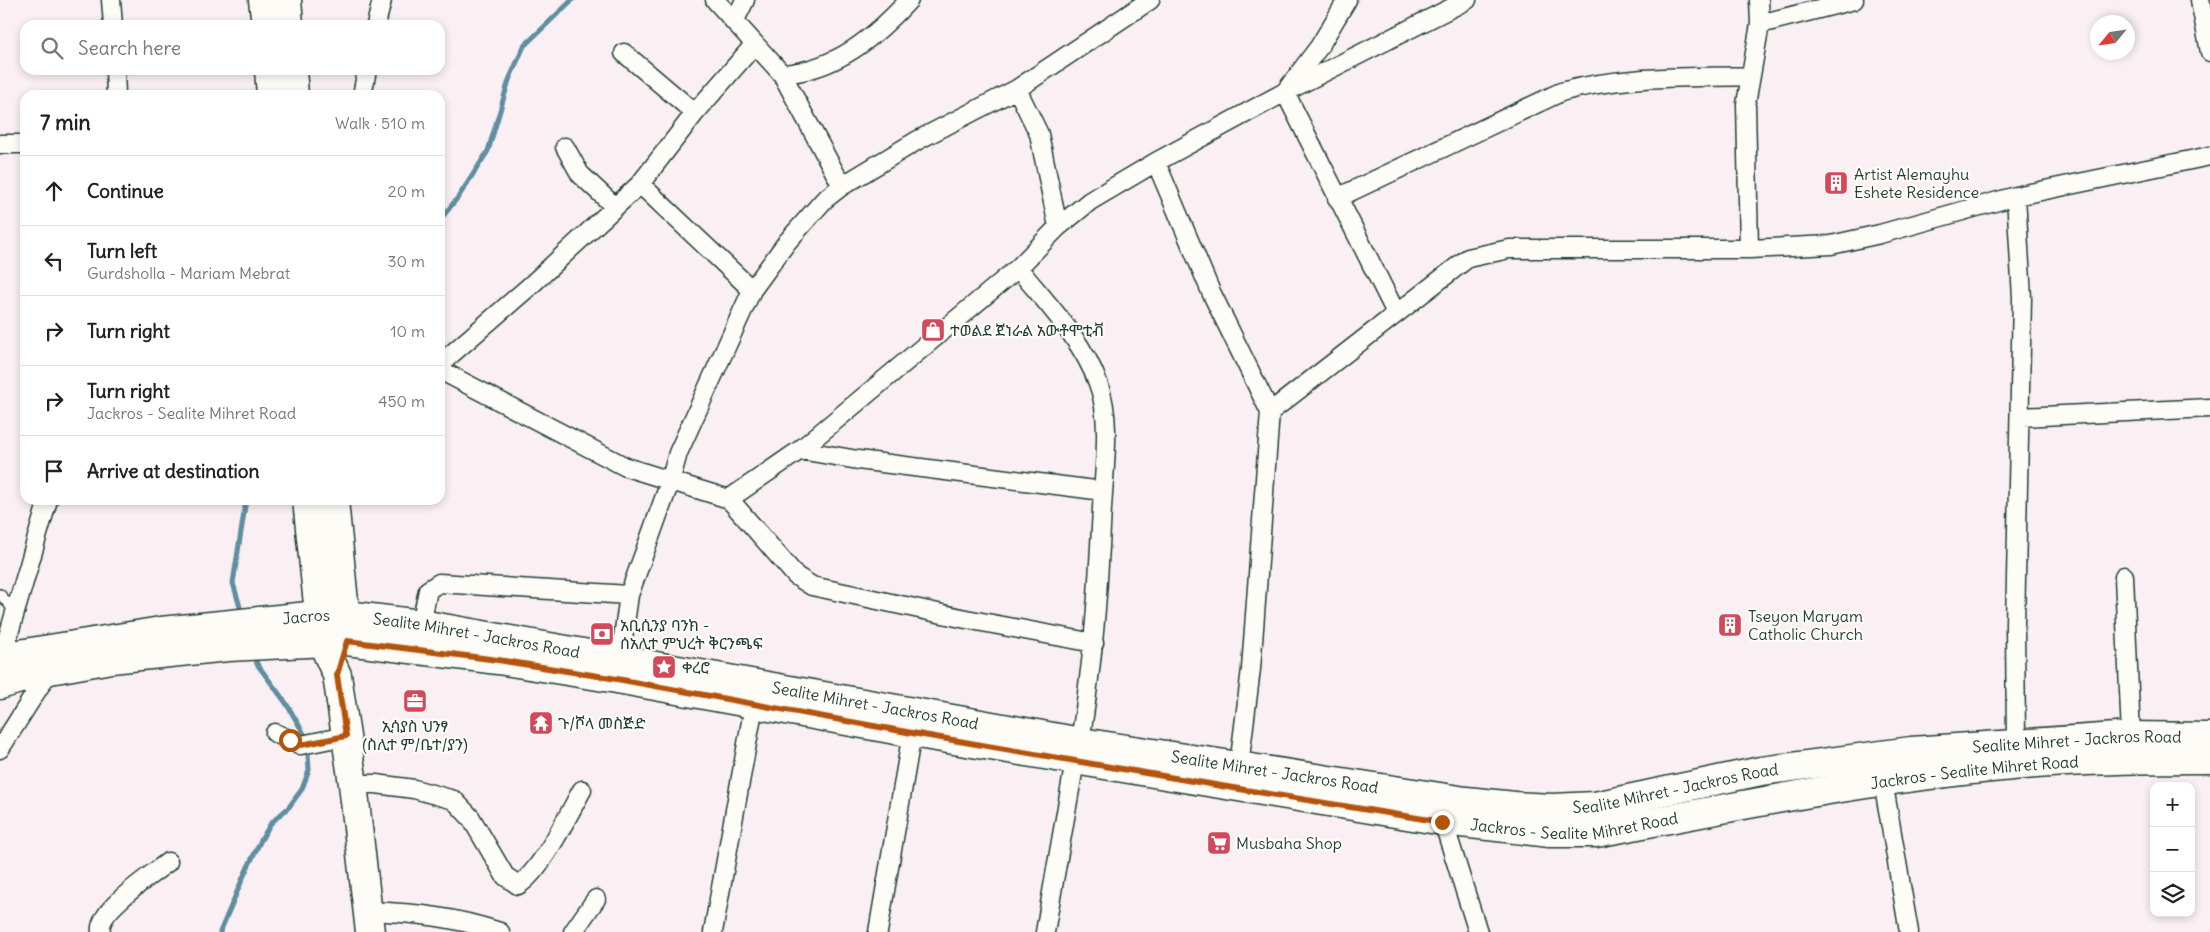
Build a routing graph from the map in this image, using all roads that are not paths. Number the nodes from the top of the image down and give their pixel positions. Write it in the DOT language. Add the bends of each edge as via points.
graph roads {
  1 [pos="112,0"];
  2 [pos="263,0"];
  3 [pos="287,0"];
  4 [pos="382,0"];
  5 [pos="715,0"];
  6 [pos="745,0"];
  7 [pos="909,0"];
  8 [pos="1150,0"];
  9 [pos="1347,0"];
  10 [pos="1467,0"];
  11 [pos="1759,0"];
  12 [pos="1854,0"];
  13 [pos="2200,0"];
  14 [pos="113,20"];
  15 [pos="265,20"];
  16 [pos="289,20"];
  17 [pos="377,20"];
  18 [pos="734,22"];
  19 [pos="1760,24"];
  20 [pos="754,45"];
  21 [pos="2210,52"];
  22 [pos="624,53"];
  23 [pos="782,74"];
  24 [pos="115,75"];
  25 [pos="269,75"];
  26 [pos="292,75"];
  27 [pos="366,75"];
  28 [pos="1751,76"];
  29 [pos="1018,89"];
  30 [pos="116,90"];
  31 [pos="270,90"];
  32 [pos="294,90"];
  33 [pos="363,90"];
  34 [pos="1285,92"];
  35 [pos="695,113"];
  36 [pos="0,144"];
  37 [pos="20,144"];
  38 [pos="565,147"];
  39 [pos="2210,156"];
  40 [pos="1156,162"];
  41 [pos="640,184"];
  42 [pos="842,186"];
  43 [pos="2016,196"];
  44 [pos="1337,198"];
  45 [pos="614,206"];
  46 [pos="1058,227"];
  47 [pos="1750,249"];
  48 [pos="1018,268"];
  49 [pos="752,290"];
  50 [pos="1396,313"];
  51 [pos="445,360"];
  52 [pos="445,373"];
  53 [pos="2210,408"];
  54 [pos="1270,412"];
  55 [pos="2021,417"];
  56 [pos="800,450"];
  57 [pos="670,482"];
  58 [pos="1103,491"];
  59 [pos="729,500"];
  60 [pos="47,505"];
  61 [pos="307,505"];
  62 [pos="334,505"];
  63 [pos="2124,576"];
  64 [pos="0,594"];
  65 [pos="629,595"];
  66 [pos="16,614"];
  67 [pos="318,615"];
  68 [pos="421,624"];
  69 [pos="270,632"];
  70 [pos="338,633"];
  71 [pos="223,636"];
  72 [pos="1094,643"];
  73 [pos="1,657"];
  74 [pos="620,659"];
  75 [pos="50,670"];
  76 [pos="0,685"];
  77 [pos="754,705"];
  78 [pos="275,733"];
  79 [pos="912,733"];
  80 [pos="2131,736"];
  81 [pos="2210,737"];
  82 [pos="335,739"];
  83 [pos="2016,744"];
  84 [pos="0,749"];
  85 [pos="1078,751"];
  86 [pos="2210,759"];
  87 [pos="1240,766"];
  88 [pos="1761,771"];
  89 [pos="1882,781"];
  90 [pos="353,784"];
  91 [pos="582,790"];
  92 [pos="1767,801"];
  93 [pos="1442,822"];
  94 [pos="168,862"];
  95 [pos="596,899"];
  96 [pos="369,921"];
  97 [pos="101,932"];
  98 [pos="500,932"];
  99 [pos="573,932"];
  100 [pos="714,932"];
  101 [pos="878,932"];
  102 [pos="1045,932"];
  103 [pos="1478,932"];
  104 [pos="1909,932"];
  1 -- 14 [label="street"];
  2 -- 15 [label="main road"];
  3 -- 16 [label="main road"];
  4 -- 17 [label="street"];
  5 -- 18 [label="street"];
  6 -- 18 [label="street"];
  7 -- 23 [label="street" via="884,27 854,50 820,67"];
  8 -- 29 [label="street"];
  9 -- 34 [label="street" via="1314,55"];
  10 -- 34 [label="street"];
  11 -- 19 [label="street"];
  12 -- 19 [label="street"];
  13 -- 21 [label="street"];
  18 -- 20 [label="street"];
  19 -- 28 [label="street"];
  20 -- 23 [label="street"];
  20 -- 35 [label="street"];
  22 -- 35 [label="street"];
  23 -- 42 [label="street"];
  24 -- 30 [label="street"];
  25 -- 31 [label="main road"];
  26 -- 32 [label="main road"];
  27 -- 33 [label="street"];
  28 -- 44 [label="street" via="1618,81 1561,92"];
  28 -- 47 [label="street" via="1746,104"];
  29 -- 42 [label="street" via="918,140"];
  29 -- 46 [label="street" via="1039,134"];
  34 -- 40 [label="street"];
  34 -- 44 [label="street"];
  35 -- 41 [label="street"];
  36 -- 37 [label="street"];
  38 -- 45 [label="street" via="580,174"];
  39 -- 43 [label="street"];
  40 -- 46 [label="street" via="1090,201"];
  40 -- 54 [label="street" via="1211,292"];
  41 -- 45 [label="street"];
  41 -- 49 [label="street"];
  42 -- 49 [label="street" via="824,200"];
  43 -- 47 [label="street" via="1853,241"];
  43 -- 55 [label="street" via="2022,298"];
  44 -- 50 [label="street"];
  45 -- 51 [label="street" via="530,286"];
  46 -- 48 [label="street"];
  47 -- 50 [label="street" via="1509,249 1489,252 1468,258"];
  48 -- 56 [label="street"];
  48 -- 58 [label="street" via="1079,344 1099,384 1105,418"];
  49 -- 57 [label="street" via="678,453"];
  50 -- 54 [label="street"];
  52 -- 57 [label="street" via="626,467"];
  53 -- 55 [label="street"];
  54 -- 87 [label="street" via="1252,669"];
  55 -- 83 [label="street" via="2015,625"];
  56 -- 58 [label="street"];
  56 -- 59 [label="street"];
  57 -- 59 [label="street"];
  57 -- 65 [label="street"];
  58 -- 72 [label="street"];
  59 -- 72 [label="street" via="796,576 812,586"];
  60 -- 66 [label="street"];
  61 -- 67 [label="main road"];
  62 -- 70 [label="main road"];
  63 -- 80 [label="street"];
  64 -- 66 [label="lane"];
  65 -- 68 [label="street" via="439,583 428,590"];
  65 -- 74 [label="street"];
  66 -- 73 [label="street"];
  67 -- 69 [label="main road, Jacros"];
  67 -- 70 [label="main road, Jacros"];
  68 -- 70 [label="main road, Sealite Mihret - Jackros Road"];
  68 -- 74 [label="main road, Sealite Mihret - Jackros Road"];
  69 -- 70 [label="main road, Jackros - Sealite Mihret Road"];
  69 -- 71 [label="main road"];
  70 -- 77 [label="main road, Jackros - Sealite Mihret Road" via="607,677"];
  70 -- 82 [label="main road"];
  71 -- 73 [label="main road" via="88,642"];
  71 -- 75 [label="main road"];
  72 -- 85 [label="street"];
  74 -- 85 [label="main road, Sealite Mihret - Jackros Road"];
  75 -- 76 [label="main road"];
  75 -- 84 [label="street"];
  77 -- 79 [label="main road, Jackros - Sealite Mihret Road"];
  77 -- 100 [label="street"];
  78 -- 82 [label="street" via="301,745"];
  79 -- 85 [label="main road, Jackros - Sealite Mihret Road"];
  79 -- 101 [label="street"];
  80 -- 81 [label="main road, Sealite Mihret - Jackros Road"];
  80 -- 83 [label="main road, Sealite Mihret - Jackros Road"];
  82 -- 90 [label="main road"];
  83 -- 88 [label="main road, Sealite Mihret - Jackros Road" via="1911,751"];
  85 -- 87 [label="main road, Sealite Mihret - Jackros Road"];
  85 -- 93 [label="main road, Jackros - Sealite Mihret Road"];
  85 -- 102 [label="street"];
  86 -- 89 [label="main road, Jackros - Sealite Mihret Road" via="2089,760"];
  87 -- 88 [label="main road, Sealite Mihret - Jackros Road" via="1466,801 1553,808 1596,806"];
  88 -- 92 [label="main road"];
  89 -- 92 [label="main road, Jackros - Sealite Mihret Road"];
  89 -- 104 [label="street"];
  90 -- 91 [label="street" via="414,789 454,800 472,818 505,876 518,885 526,880 548,850"];
  90 -- 96 [label="main road"];
  92 -- 93 [label="main road, Jackros - Sealite Mihret Road" via="1596,833 1550,833"];
  93 -- 103 [label="street"];
  94 -- 97 [label="street" via="112,907 100,928"];
  95 -- 99 [label="street"];
  96 -- 98 [label="street" via="422,913 467,921"];
}
